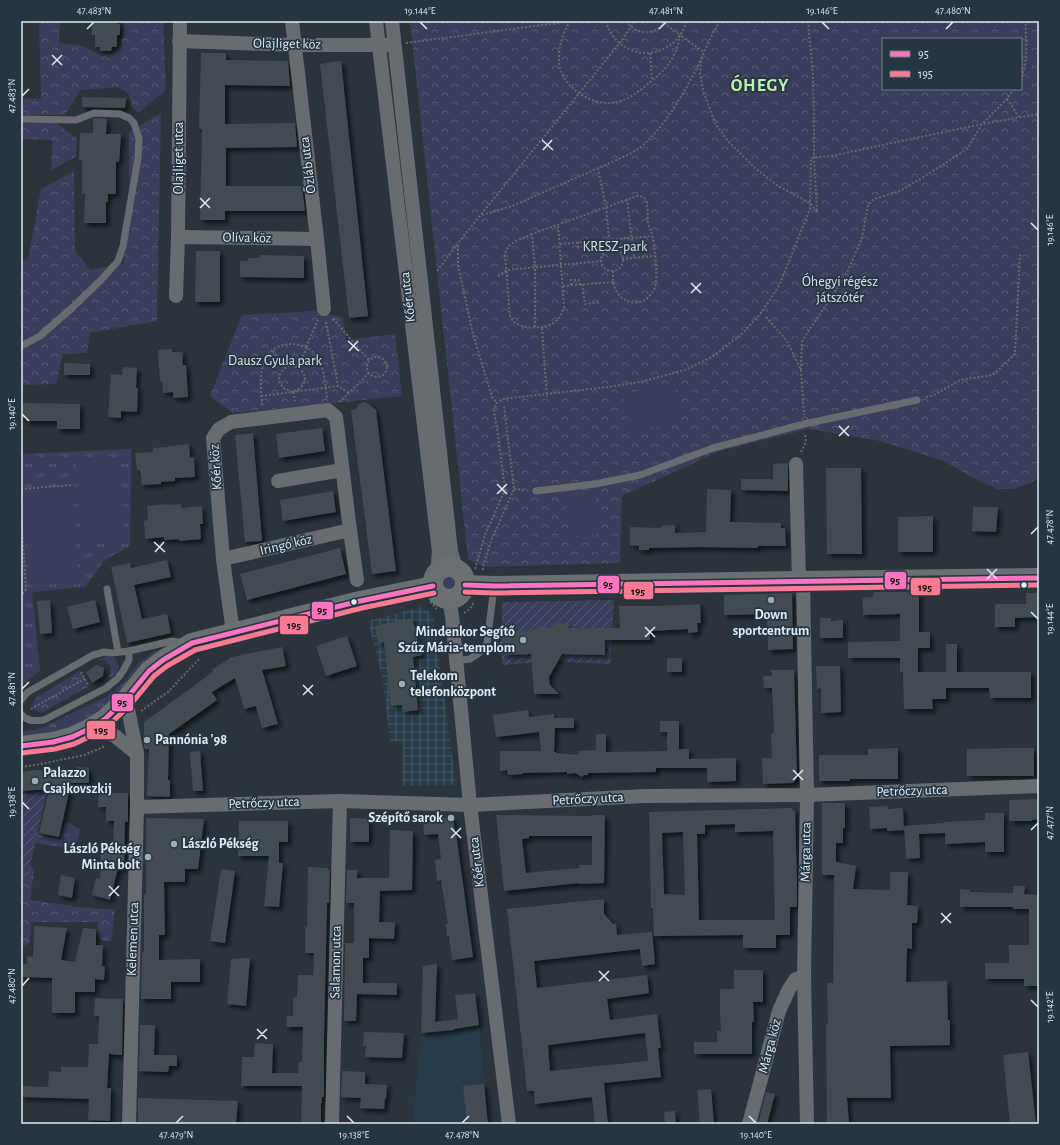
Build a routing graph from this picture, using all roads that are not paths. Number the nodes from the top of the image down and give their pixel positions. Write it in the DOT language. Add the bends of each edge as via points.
graph roads {
  1 [pos="180,21"];
  2 [pos="292,21"];
  3 [pos="376,21"];
  4 [pos="392,21"];
  5 [pos="179,41"];
  6 [pos="395,44"];
  7 [pos="294,45"];
  8 [pos="378,45"];
  9 [pos="21,119"];
  10 [pos="178,237"];
  11 [pos="317,239"];
  12 [pos="176,296"];
  13 [pos="324,309"];
  14 [pos="21,346"];
  15 [pos="917,400"];
  16 [pos="796,464"];
  17 [pos="342,470"];
  18 [pos="278,481"];
  19 [pos="536,491"];
  20 [pos="350,530"];
  21 [pos="223,559"];
  22 [pos="475,578"];
  23 [pos="1039,578"];
  24 [pos="357,580"];
  25 [pos="435,580"];
  26 [pos="801,581"];
  27 [pos="107,589"];
  28 [pos="450,608"];
  29 [pos="233,633"];
  30 [pos="198,650"];
  31 [pos="129,651"];
  32 [pos="118,652"];
  33 [pos="456,661"];
  34 [pos="126,699"];
  35 [pos="21,700"];
  36 [pos="21,714"];
  37 [pos="89,729"];
  38 [pos="21,746"];
  39 [pos="137,754"];
  40 [pos="1039,786"];
  41 [pos="807,795"];
  42 [pos="340,801"];
  43 [pos="470,805"];
  44 [pos="137,807"];
  45 [pos="804,976"];
  46 [pos="129,1124"];
  47 [pos="332,1124"];
  48 [pos="509,1124"];
  49 [pos="749,1124"];
  50 [pos="807,1124"];
  1 -- 5 [label="street, Olajliget utca"];
  2 -- 7 [label="street, Őzláb utca"];
  3 -- 8 [label="street, Kőér utca"];
  4 -- 6 [label="street, Kőér utca"];
  5 -- 7 [label="street, Olajliget köz"];
  5 -- 10 [label="street, Olajliget utca"];
  6 -- 8 [label="street, Olajliget köz"];
  6 -- 22 [label="street, Kőér utca" via="451,550"];
  7 -- 8 [label="street, Olajliget köz"];
  7 -- 11 [label="street, Őzláb utca"];
  8 -- 25 [label="street, Kőér utca" via="438,552"];
  9 -- 14 [label="lane" via="76,120 94,113 120,114 134,123 139,138 123,246 118,261 72,308 40,336"];
  10 -- 11 [label="street, Olíva köz"];
  10 -- 12 [label="street, Olajliget utca"];
  11 -- 13 [label="street, Őzláb utca"];
  15 -- 19 [label="lane" via="804,424 713,448 640,475 595,484"];
  16 -- 26 [label="street, Márga utca"];
  17 -- 18 [label="street"];
  17 -- 20 [label="street"];
  17 -- 21 [label="street, Kőér köz" via="336,417 328,410 231,422 219,429 213,438"];
  20 -- 21 [label="street, Iringó köz"];
  20 -- 24 [label="street"];
  21 -- 29 [label="street, Kőér köz"];
  22 -- 25 [label="street" via="446,568"];
  22 -- 26 [label="street"];
  22 -- 28 [label="street"];
  22 -- 33 [label="lane" via="487,643 470,659"];
  23 -- 26 [label="street"];
  25 -- 28 [label="street" via="437,594"];
  25 -- 29 [label="street"];
  26 -- 41 [label="street, Márga utca"];
  27 -- 32 [label="lane"];
  28 -- 33 [label="street, Kőér utca"];
  29 -- 30 [label="street"];
  30 -- 31 [label="lane" via="172,641"];
  30 -- 34 [label="street" via="163,660 149,671"];
  31 -- 32 [label="lane"];
  31 -- 36 [label="lane" via="129,660 123,671 106,688 44,720 27,720"];
  32 -- 35 [label="lane" via="93,655 28,692"];
  33 -- 43 [label="street, Kőér utca"];
  34 -- 37 [label="street"];
  34 -- 39 [label="street, Kelemen utca"];
  37 -- 38 [label="street" via="53,742"];
  37 -- 39 [label="street" via="115,736"];
  39 -- 44 [label="street, Kelemen utca"];
  40 -- 41 [label="street, Petrőczy utca"];
  41 -- 43 [label="street, Petrőczy utca" via="645,796"];
  41 -- 45 [label="street, Márga utca"];
  42 -- 43 [label="street, Petrőczy utca"];
  42 -- 44 [label="street, Petrőczy utca"];
  42 -- 47 [label="street, Salamon utca"];
  43 -- 48 [label="street, Kőér utca"];
  44 -- 46 [label="street, Kelemen utca"];
  45 -- 49 [label="street, Márga köz" via="796,979 778,1011"];
  45 -- 50 [label="street, Márga utca"];
}
